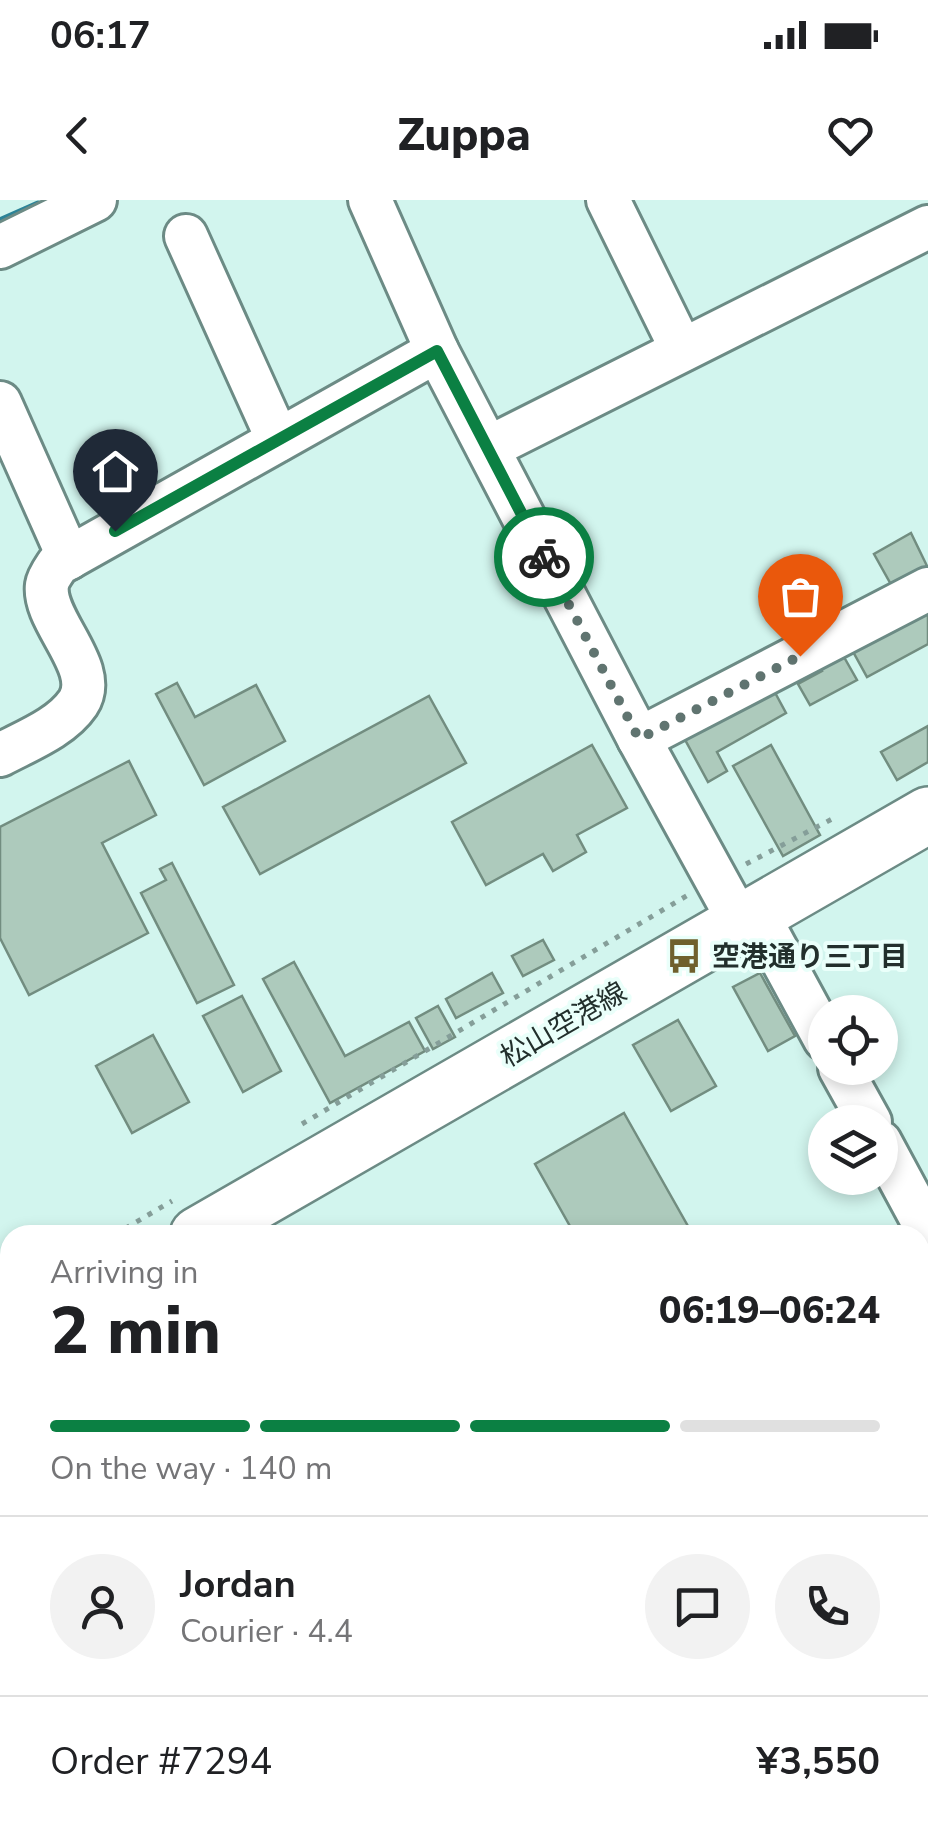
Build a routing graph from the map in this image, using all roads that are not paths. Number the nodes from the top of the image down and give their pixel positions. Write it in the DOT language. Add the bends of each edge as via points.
graph roads {
  1 [pos="95,200"];
  2 [pos="370,200"];
  3 [pos="608,200"];
  4 [pos="914,200"];
  5 [pos="928,226"];
  6 [pos="186,236"];
  7 [pos="0,247"];
  8 [pos="682,350"];
  9 [pos="437,351"];
  10 [pos="10,401"];
  11 [pos="278,440"];
  12 [pos="488,448"];
  13 [pos="69,558"];
  14 [pos="928,590"];
  15 [pos="639,739"];
  16 [pos="0,755"];
  17 [pos="928,815"];
  18 [pos="737,904"];
  19 [pos="808,1014"];
  20 [pos="898,1175"];
  21 [pos="189,1216"];
  22 [pos="925,1225"];
  1 -- 7 [label="street"];
  2 -- 9 [label="street"];
  3 -- 8 [label="street"];
  4 -- 5 [label="street"];
  5 -- 8 [label="street"];
  6 -- 11 [label="street"];
  8 -- 12 [label="street"];
  9 -- 11 [label="street"];
  9 -- 12 [label="street"];
  10 -- 13 [label="street"];
  11 -- 13 [label="street"];
  12 -- 15 [label="street"];
  13 -- 16 [label="street" via="47,582 48,600 84,682 81,700 44,732"];
  14 -- 15 [label="street"];
  15 -- 18 [label="street"];
  17 -- 18 [label="main road, 松山空港線"];
  18 -- 19 [label="street"];
  18 -- 21 [label="main road, 松山空港線"];
  20 -- 22 [label="street"];
}
